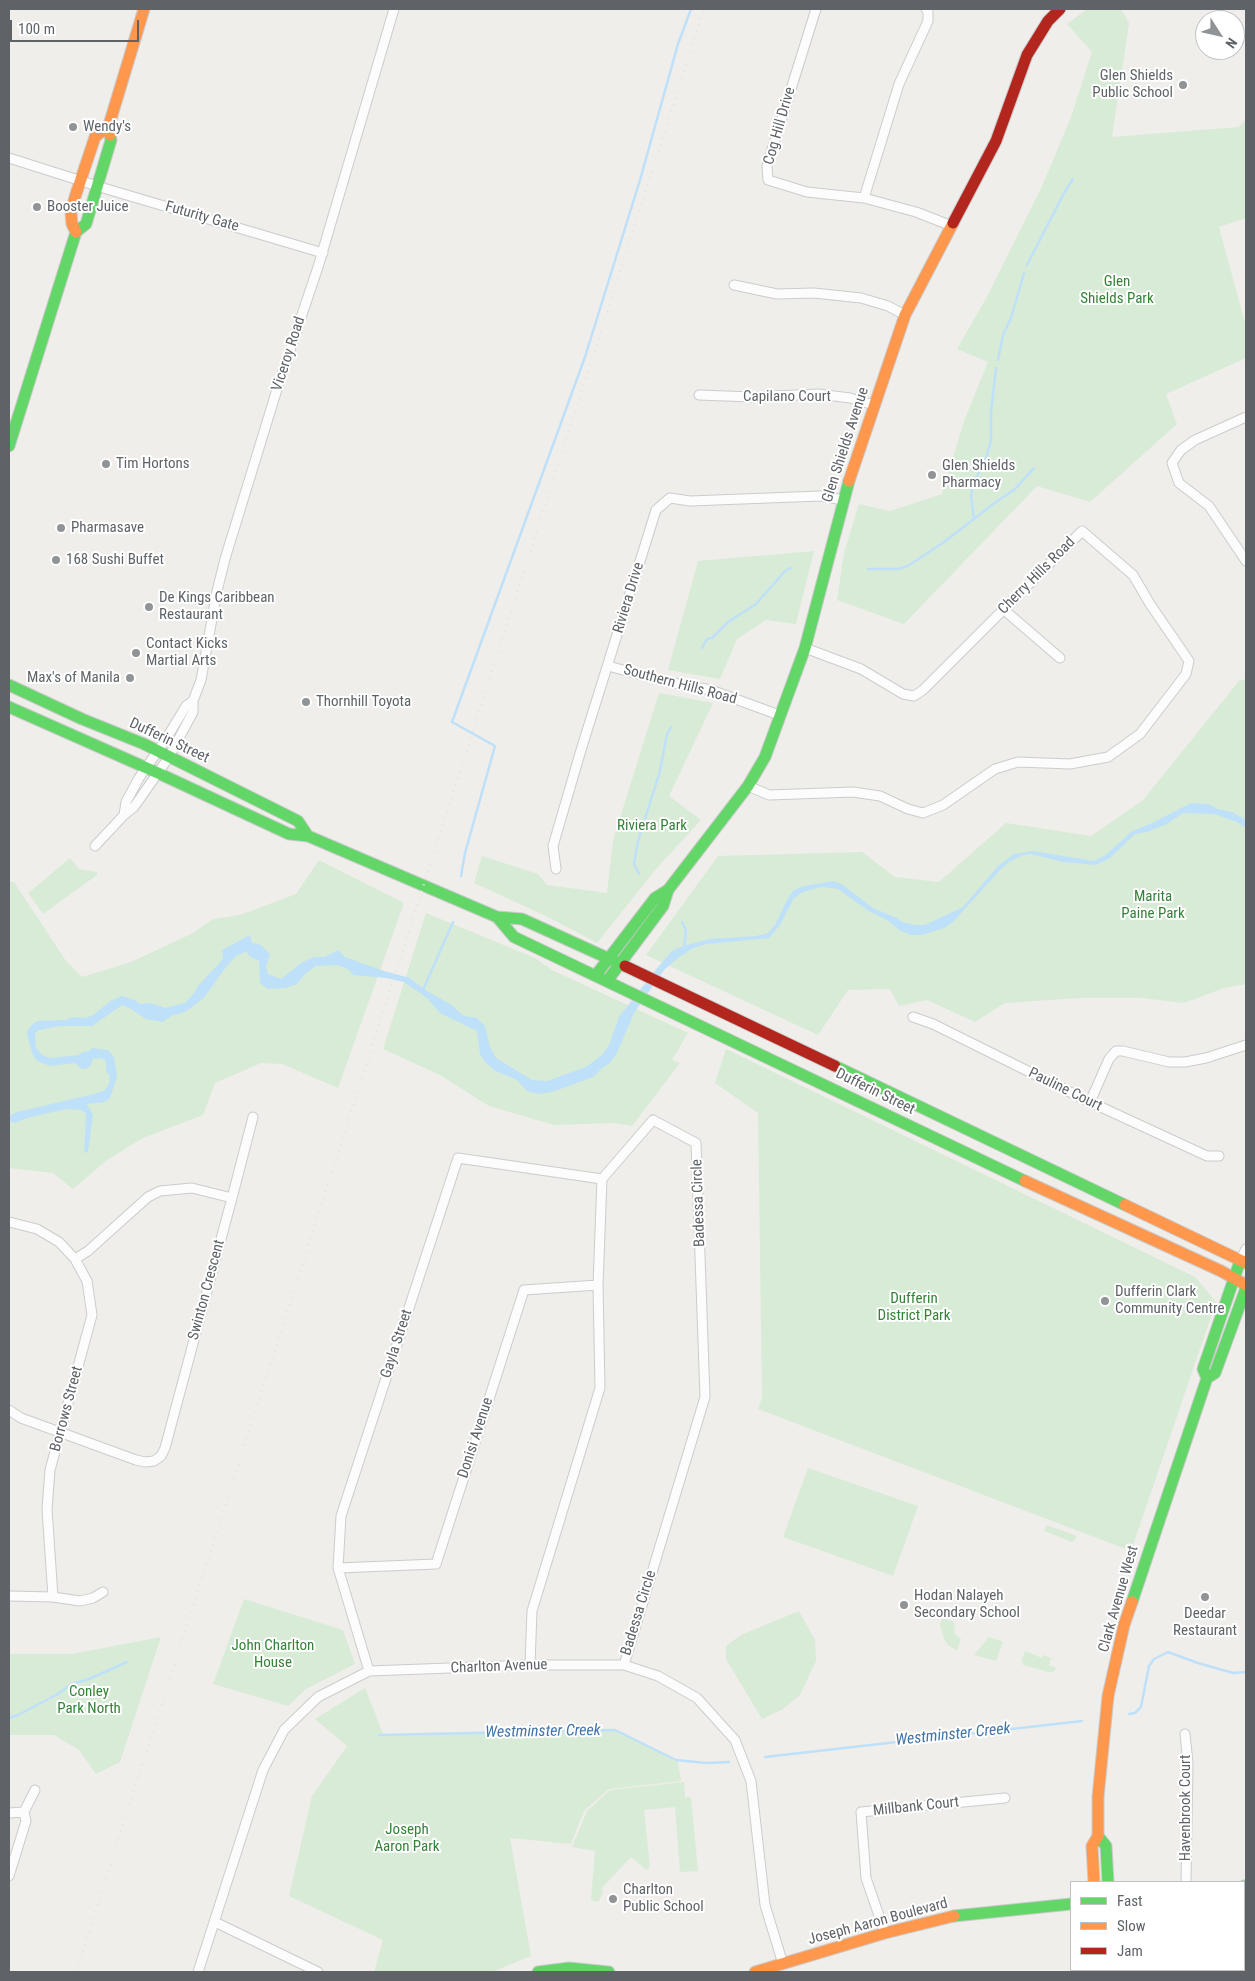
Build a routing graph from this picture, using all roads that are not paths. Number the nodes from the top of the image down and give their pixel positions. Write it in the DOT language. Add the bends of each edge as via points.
graph roads {
  1 [pos="144,9"];
  2 [pos="394,9"];
  3 [pos="816,9"];
  4 [pos="926,9"];
  5 [pos="1060,9"];
  6 [pos="109,125"];
  7 [pos="9,158"];
  8 [pos="81,180"];
  9 [pos="98,185"];
  10 [pos="864,198"];
  11 [pos="952,226"];
  12 [pos="76,232"];
  13 [pos="323,253"];
  14 [pos="734,285"];
  15 [pos="905,314"];
  16 [pos="699,395"];
  17 [pos="874,406"];
  18 [pos="1246,417"];
  19 [pos="9,446"];
  20 [pos="843,500"];
  21 [pos="1246,561"];
  22 [pos="1003,609"];
  23 [pos="805,648"];
  24 [pos="1060,658"];
  25 [pos="608,666"];
  26 [pos="9,684"];
  27 [pos="194,701"];
  28 [pos="9,707"];
  29 [pos="779,715"];
  30 [pos="158,751"];
  31 [pos="169,757"];
  32 [pos="146,768"];
  33 [pos="158,773"];
  34 [pos="748,786"];
  35 [pos="124,815"];
  36 [pos="308,836"];
  37 [pos="95,846"];
  38 [pos="556,869"];
  39 [pos="668,890"];
  40 [pos="497,917"];
  41 [pos="609,958"];
  42 [pos="621,963"];
  43 [pos="596,975"];
  44 [pos="607,981"];
  45 [pos="913,1017"];
  46 [pos="1246,1045"];
  47 [pos="1090,1102"];
  48 [pos="253,1117"];
  49 [pos="1219,1156"];
  50 [pos="602,1179"];
  51 [pos="232,1198"];
  52 [pos="9,1222"];
  53 [pos="1246,1249"];
  54 [pos="75,1259"];
  55 [pos="1243,1262"];
  56 [pos="1233,1278"];
  57 [pos="598,1285"];
  58 [pos="1246,1286"];
  59 [pos="1207,1378"];
  60 [pos="9,1410"];
  61 [pos="62,1432"];
  62 [pos="338,1568"];
  63 [pos="103,1592"];
  64 [pos="9,1596"];
  65 [pos="53,1597"];
  66 [pos="530,1665"];
  67 [pos="624,1665"];
  68 [pos="369,1671"];
  69 [pos="1185,1734"];
  70 [pos="35,1790"];
  71 [pos="1005,1798"];
  72 [pos="9,1812"];
  73 [pos="24,1812"];
  74 [pos="1098,1836"];
  75 [pos="9,1876"];
  76 [pos="1094,1881"];
  77 [pos="1108,1881"];
  78 [pos="1186,1881"];
  79 [pos="1070,1904"];
  80 [pos="215,1922"];
  81 [pos="885,1933"];
  82 [pos="783,1964"];
  83 [pos="198,1972"];
  84 [pos="318,1972"];
  85 [pos="538,1972"];
  86 [pos="609,1972"];
  87 [pos="755,1972"];
  1 -- 6 [label="main road"];
  2 -- 13 [label="street, Viceroy Road"];
  3 -- 10 [label="street, Cog Hill Drive" via="767,166 768,180 807,192"];
  4 -- 10 [label="street" via="928,21 899,84"];
  5 -- 11 [label="main road, Glen Shields Avenue" via="1048,21 1027,55 996,141"];
  6 -- 8 [label="main road" via="95,137"];
  6 -- 9 [label="main road" via="111,140"];
  7 -- 8 [label="street, Futurity Gate"];
  8 -- 9 [label="street, Futurity Gate"];
  8 -- 12 [label="main road" via="71,213"];
  9 -- 12 [label="main road" via="86,224"];
  9 -- 13 [label="street, Futurity Gate"];
  10 -- 11 [label="street, Cog Hill Drive"];
  11 -- 15 [label="main road, Glen Shields Avenue"];
  12 -- 19 [label="main road"];
  13 -- 27 [label="street, Viceroy Road" via="225,559"];
  14 -- 15 [label="street" via="777,294 814,293 861,298"];
  15 -- 17 [label="main road, Glen Shields Avenue"];
  16 -- 17 [label="street, Capilano Court" via="818,394 850,398"];
  17 -- 20 [label="main road, Glen Shields Avenue"];
  18 -- 21 [label="street" via="1195,440 1181,450 1172,463 1179,483 1209,506"];
  20 -- 23 [label="main road, Glen Shields Avenue"];
  20 -- 25 [label="street, Riviera Drive" via="820,496 690,501 670,498 656,510"];
  22 -- 23 [label="street, Cherry Hills Road" via="914,696 903,694 861,669"];
  22 -- 24 [label="street"];
  22 -- 34 [label="street, Cherry Hills Road" via="1082,531 1133,575 1189,661 1186,674 1140,734 1108,757 1070,764 1018,762 995,769 943,805 923,813 880,796 853,792 769,795"];
  23 -- 29 [label="main road, Glen Shields Avenue"];
  25 -- 29 [label="street, Southern Hills Road" via="711,690"];
  25 -- 38 [label="street, Riviera Drive" via="553,846"];
  26 -- 30 [label="main road, Dufferin Street"];
  27 -- 30 [label="street, Viceroy Road" via="186,706"];
  27 -- 31 [label="street, Viceroy Road" via="193,712"];
  28 -- 32 [label="main road, Dufferin Street"];
  29 -- 34 [label="main road, Glen Shields Avenue" via="765,757"];
  30 -- 31 [label="main road, Dufferin Street"];
  30 -- 32 [label="street, Viceroy Road"];
  31 -- 33 [label="street, Viceroy Road"];
  31 -- 36 [label="main road, Dufferin Street" via="298,821"];
  32 -- 33 [label="main road, Dufferin Street"];
  32 -- 35 [label="street, Viceroy Road" via="126,802"];
  33 -- 35 [label="street, Viceroy Road"];
  33 -- 36 [label="main road, Dufferin Street" via="289,834"];
  34 -- 39 [label="main road, Glen Shields Avenue"];
  35 -- 37 [label="street, Viceroy Road"];
  36 -- 40 [label="main road, Dufferin Street"];
  39 -- 41 [label="main road, Glen Shields Avenue" via="655,898"];
  39 -- 42 [label="main road, Glen Shields Avenue" via="663,906"];
  40 -- 41 [label="main road, Dufferin Street" via="522,919"];
  40 -- 43 [label="main road, Dufferin Street" via="514,938"];
  41 -- 42 [label="main road, Dufferin Street"];
  41 -- 43 [label="main road, Glen Shields Avenue"];
  42 -- 44 [label="main road, Glen Shields Avenue"];
  42 -- 55 [label="main road, Dufferin Street"];
  43 -- 44 [label="main road, Dufferin Street"];
  44 -- 56 [label="main road, Dufferin Street"];
  45 -- 47 [label="street, Pauline Court"];
  46 -- 47 [label="street" via="1185,1062 1169,1062 1116,1051 1109,1059"];
  47 -- 49 [label="street, Pauline Court" via="1207,1156"];
  48 -- 51 [label="street, Swinton Crescent"];
  50 -- 57 [label="street"];
  50 -- 62 [label="street, Gayla Street" via="458,1158 341,1516"];
  50 -- 67 [label="street, Badessa Circle" via="652,1120 696,1143 705,1398"];
  51 -- 54 [label="street" via="192,1188 160,1191 148,1197"];
  51 -- 61 [label="street, Swinton Crescent" via="165,1448 160,1456 154,1461 136,1460"];
  52 -- 54 [label="street, Borrows Street" via="37,1229 59,1242"];
  53 -- 55 [label="street, Clark Avenue West"];
  54 -- 61 [label="street, Borrows Street" via="87,1281 92,1315"];
  55 -- 56 [label="main road, Clark Avenue West"];
  56 -- 58 [label="main road, Dufferin Street"];
  56 -- 59 [label="main road, Clark Avenue West" via="1203,1369"];
  57 -- 62 [label="street, Donisi Avenue" via="524,1290 436,1564"];
  57 -- 66 [label="street" via="600,1388 532,1611"];
  58 -- 59 [label="main road, Clark Avenue West" via="1215,1373"];
  59 -- 74 [label="main road, Clark Avenue West" via="1124,1625 1108,1696 1098,1797"];
  60 -- 61 [label="street, Swinton Crescent" via="21,1418"];
  61 -- 65 [label="street, Borrows Street" via="50,1470 46,1509"];
  62 -- 68 [label="street, Gayla Street"];
  63 -- 65 [label="street" via="80,1601"];
  64 -- 65 [label="street"];
  66 -- 67 [label="street, Charlton Avenue"];
  66 -- 68 [label="street, Charlton Avenue"];
  67 -- 82 [label="street, Charlton Avenue" via="658,1676 697,1698 735,1740 751,1781 765,1906"];
  68 -- 80 [label="street, Charlton Avenue" via="318,1697 284,1730 263,1770"];
  69 -- 78 [label="street, Havenbrook Court" via="1188,1763"];
  70 -- 73 [label="street"];
  71 -- 81 [label="street, Millbank Court" via="861,1812 866,1878"];
  72 -- 73 [label="street"];
  73 -- 75 [label="street" via="24,1831"];
  74 -- 76 [label="main road, Clark Avenue West" via="1092,1846"];
  74 -- 77 [label="main road, Clark Avenue West" via="1106,1846"];
  79 -- 81 [label="main road, Joseph Aaron Boulevard" via="946,1918"];
  80 -- 83 [label="street, Charlton Avenue"];
  80 -- 84 [label="street"];
  81 -- 82 [label="main road, Joseph Aaron Boulevard"];
  82 -- 87 [label="main road, Joseph Aaron Boulevard"];
  85 -- 86 [label="main road" via="569,1968"];
}
